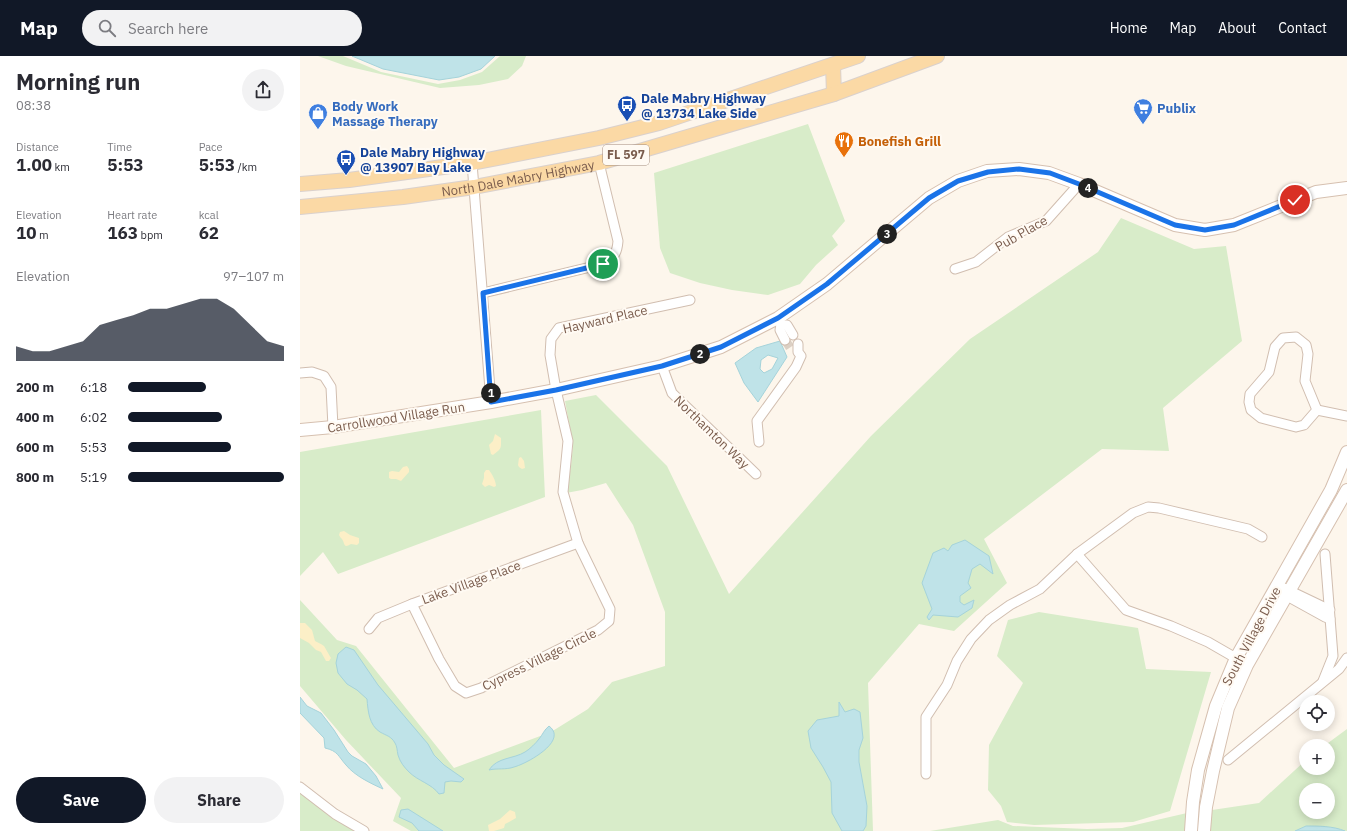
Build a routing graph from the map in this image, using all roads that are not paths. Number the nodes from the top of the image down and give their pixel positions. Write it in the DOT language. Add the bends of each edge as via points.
graph roads {
  1 [pos="858,56"];
  2 [pos="936,56"];
  3 [pos="833,60"];
  4 [pos="839,92"];
  5 [pos="472,163"];
  6 [pos="599,163"];
  7 [pos="300,184"];
  8 [pos="1079,184"];
  9 [pos="474,187"];
  10 [pos="1347,188"];
  11 [pos="300,207"];
  12 [pos="955,269"];
  13 [pos="483,293"];
  14 [pos="690,300"];
  15 [pos="780,321"];
  16 [pos="789,338"];
  17 [pos="796,348"];
  18 [pos="662,366"];
  19 [pos="300,373"];
  20 [pos="556,390"];
  21 [pos="491,402"];
  22 [pos="1317,410"];
  23 [pos="1347,416"];
  24 [pos="333,427"];
  25 [pos="300,430"];
  26 [pos="759,442"];
  27 [pos="1347,452"];
  28 [pos="756,474"];
  29 [pos="1347,490"];
  30 [pos="565,499"];
  31 [pos="1262,537"];
  32 [pos="578,543"];
  33 [pos="1077,554"];
  34 [pos="1326,554"];
  35 [pos="1277,585"];
  36 [pos="1289,594"];
  37 [pos="412,604"];
  38 [pos="1330,614"];
  39 [pos="369,629"];
  40 [pos="1333,656"];
  41 [pos="1236,658"];
  42 [pos="1346,659"];
  43 [pos="1247,665"];
  44 [pos="1323,682"];
  45 [pos="1228,760"];
  46 [pos="926,774"];
  47 [pos="300,787"];
  48 [pos="364,831"];
  49 [pos="1191,831"];
  50 [pos="1204,831"];
  1 -- 3 [label="main road, North Dale Mabry Highway / FL 597"];
  2 -- 4 [label="main road, North Dale Mabry Highway / FL 597"];
  3 -- 4 [label="main road"];
  3 -- 5 [label="main road, North Dale Mabry Highway / FL 597" via="659,123 599,138"];
  4 -- 6 [label="main road, North Dale Mabry Highway / FL 597"];
  5 -- 7 [label="main road, North Dale Mabry Highway / FL 597"];
  5 -- 9 [label="street"];
  6 -- 9 [label="main road, North Dale Mabry Highway / FL 597"];
  6 -- 13 [label="street" via="618,241 613,257 603,264"];
  8 -- 10 [label="street, Carrollwood Village Run" via="1175,225 1205,230 1234,225 1316,192"];
  8 -- 12 [label="street, Pub Place" via="1046,221 1008,237 976,262"];
  8 -- 15 [label="street, Carrollwood Village Run" via="1050,173 1019,169 988,172 958,181 929,198"];
  9 -- 11 [label="main road, North Dale Mabry Highway / FL 597" via="396,198"];
  9 -- 13 [label="street"];
  13 -- 21 [label="street"];
  14 -- 20 [label="street, Hayward Place" via="559,328 550,339"];
  15 -- 16 [label="street" via="780,330"];
  15 -- 18 [label="street, Carrollwood Village Run" via="721,347"];
  17 -- 26 [label="street" via="800,356 796,367 757,421"];
  18 -- 20 [label="street, Carrollwood Village Run"];
  18 -- 28 [label="street, Northamton Way" via="672,393"];
  19 -- 24 [label="street" via="312,372 324,376 331,387"];
  20 -- 21 [label="street, Carrollwood Village Run"];
  20 -- 30 [label="street, Hayward Place" via="568,441 563,492"];
  21 -- 24 [label="street, Carrollwood Village Run"];
  22 -- 22 [label="street" via="1304,425 1296,427 1261,418 1251,410 1250,394 1269,372 1275,347 1283,338 1296,337 1306,345 1308,354 1305,381"];
  22 -- 23 [label="street"];
  24 -- 25 [label="street, Carrollwood Village Run"];
  27 -- 35 [label="street, South Village Drive" via="1331,490"];
  29 -- 36 [label="street, South Village Drive"];
  30 -- 32 [label="street, Cypress Village Circle"];
  31 -- 33 [label="street" via="1248,529 1148,507 1133,513"];
  32 -- 37 [label="street, Lake Village Place"];
  32 -- 37 [label="street, Cypress Village Circle" via="610,609 609,622 598,630 481,688 466,693 455,686"];
  33 -- 41 [label="street" via="1126,610 1208,642"];
  33 -- 46 [label="street" via="1040,589 1004,608 970,640 926,717"];
  34 -- 38 [label="street"];
  35 -- 36 [label="street"];
  35 -- 41 [label="street, South Village Drive"];
  36 -- 38 [label="street" via="1325,617"];
  36 -- 43 [label="street, South Village Drive"];
  37 -- 39 [label="street, Lake Village Place" via="378,618"];
  38 -- 40 [label="street"];
  40 -- 42 [label="street"];
  40 -- 44 [label="street"];
  41 -- 43 [label="street"];
  41 -- 49 [label="street, South Village Drive" via="1216,706 1203,748 1193,802"];
  42 -- 44 [label="street" via="1339,670"];
  43 -- 50 [label="street, South Village Drive" via="1228,708 1213,771"];
  44 -- 45 [label="street"];
  47 -- 48 [label="street" via="335,814"];
}
